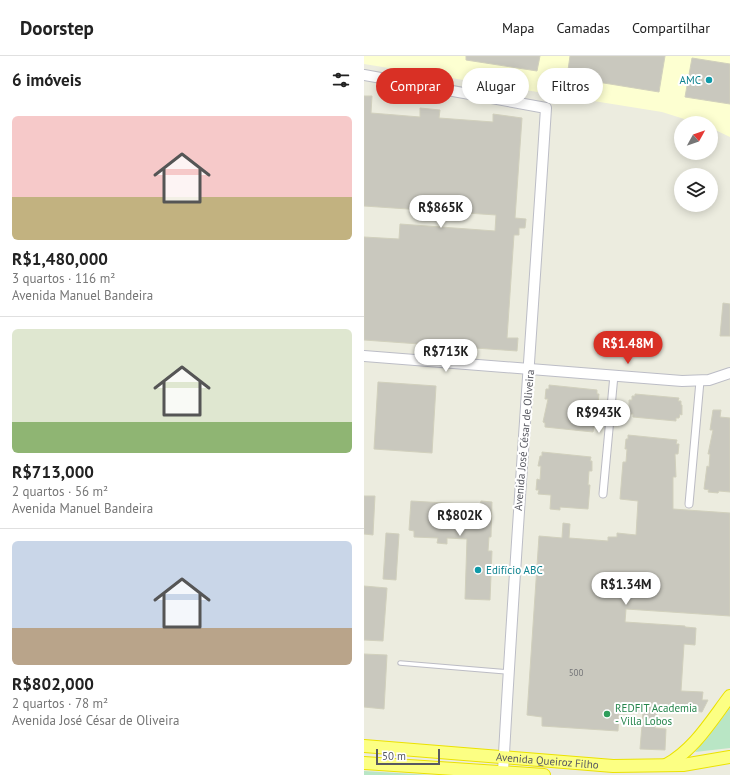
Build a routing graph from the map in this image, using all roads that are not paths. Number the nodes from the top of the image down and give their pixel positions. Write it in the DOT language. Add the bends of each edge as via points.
graph roads {
  1 [pos="364,76"];
  2 [pos="364,356"];
  3 [pos="530,368"];
  4 [pos="730,373"];
  5 [pos="614,375"];
  6 [pos="700,381"];
  7 [pos="603,494"];
  8 [pos="689,504"];
  9 [pos="400,663"];
  10 [pos="509,672"];
  11 [pos="730,696"];
  12 [pos="364,746"];
  13 [pos="504,757"];
  14 [pos="730,757"];
  15 [pos="364,763"];
  16 [pos="663,766"];
  17 [pos="491,773"];
  18 [pos="544,775"];
  1 -- 3 [label="street, Avenida José César de Oliveira" via="546,108"];
  2 -- 3 [label="street"];
  3 -- 5 [label="street"];
  3 -- 10 [label="street, Avenida José César de Oliveira"];
  4 -- 6 [label="street"];
  5 -- 6 [label="street"];
  5 -- 7 [label="street"];
  6 -- 8 [label="street"];
  9 -- 10 [label="lane"];
  10 -- 13 [label="street, Avenida José César de Oliveira"];
  11 -- 16 [label="highway" via="693,744 676,759"];
  12 -- 13 [label="highway, Avenida Queiroz Filho"];
  13 -- 16 [label="highway, Avenida Queiroz Filho" via="613,766"];
  13 -- 17 [label="street, Avenida José César de Oliveira"];
  14 -- 16 [label="highway, Avenida Queiroz Filho"];
  15 -- 17 [label="highway, Avenida Queiroz Filho"];
  17 -- 18 [label="highway, Avenida Queiroz Filho"];
}
